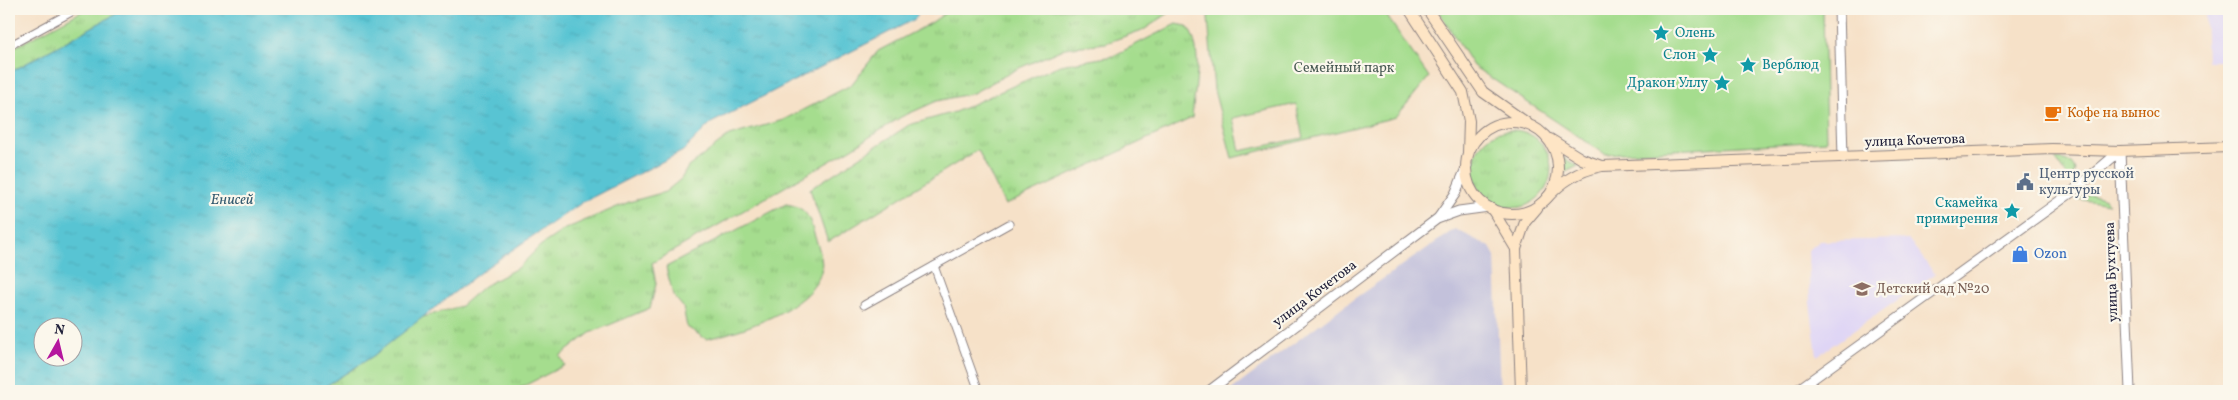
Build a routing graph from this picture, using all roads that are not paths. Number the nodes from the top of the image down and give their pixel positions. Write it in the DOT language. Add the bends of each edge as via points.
graph roads {
  1 [pos="78,9"];
  2 [pos="1409,9"];
  3 [pos="1427,9"];
  4 [pos="1839,9"];
  5 [pos="9,46"];
  6 [pos="1536,129"];
  7 [pos="2229,147"];
  8 [pos="2120,151"];
  9 [pos="1843,158"];
  10 [pos="1467,162"];
  11 [pos="1602,166"];
  12 [pos="1544,201"];
  13 [pos="1490,208"];
  14 [pos="1437,219"];
  15 [pos="1010,224"];
  16 [pos="1516,249"];
  17 [pos="934,266"];
  18 [pos="864,305"];
  19 [pos="979,391"];
  20 [pos="1209,391"];
  21 [pos="1521,391"];
  22 [pos="1796,391"];
  23 [pos="2130,391"];
  1 -- 5 [label="street"];
  2 -- 10 [label="main road" via="1463,92 1469,121"];
  3 -- 6 [label="main road, улица Кочетова" via="1483,92"];
  4 -- 9 [label="street"];
  6 -- 10 [label="main road" via="1518,123 1496,126 1477,139"];
  6 -- 11 [label="main road, улица Кочетова" via="1570,153"];
  6 -- 12 [label="main road" via="1550,142 1558,163 1555,186"];
  7 -- 8 [label="main road, улица Кочетова"];
  8 -- 9 [label="main road, улица Кочетова" via="2052,149"];
  8 -- 22 [label="street" via="2072,192"];
  8 -- 23 [label="street, улица Бухтуева"];
  9 -- 11 [label="main road, улица Кочетова"];
  10 -- 13 [label="main road" via="1471,187"];
  10 -- 14 [label="street, улица Кочетова" via="1455,194"];
  11 -- 12 [label="main road, улица Кочетова" via="1571,176"];
  12 -- 13 [label="main road" via="1518,213"];
  12 -- 16 [label="main road" via="1525,222"];
  13 -- 14 [label="street, улица Кочетова" via="1460,210"];
  13 -- 16 [label="main road"];
  14 -- 20 [label="street, улица Кочетова"];
  15 -- 17 [label="street"];
  16 -- 21 [label="main road"];
  17 -- 18 [label="street"];
  17 -- 19 [label="street"];
}
